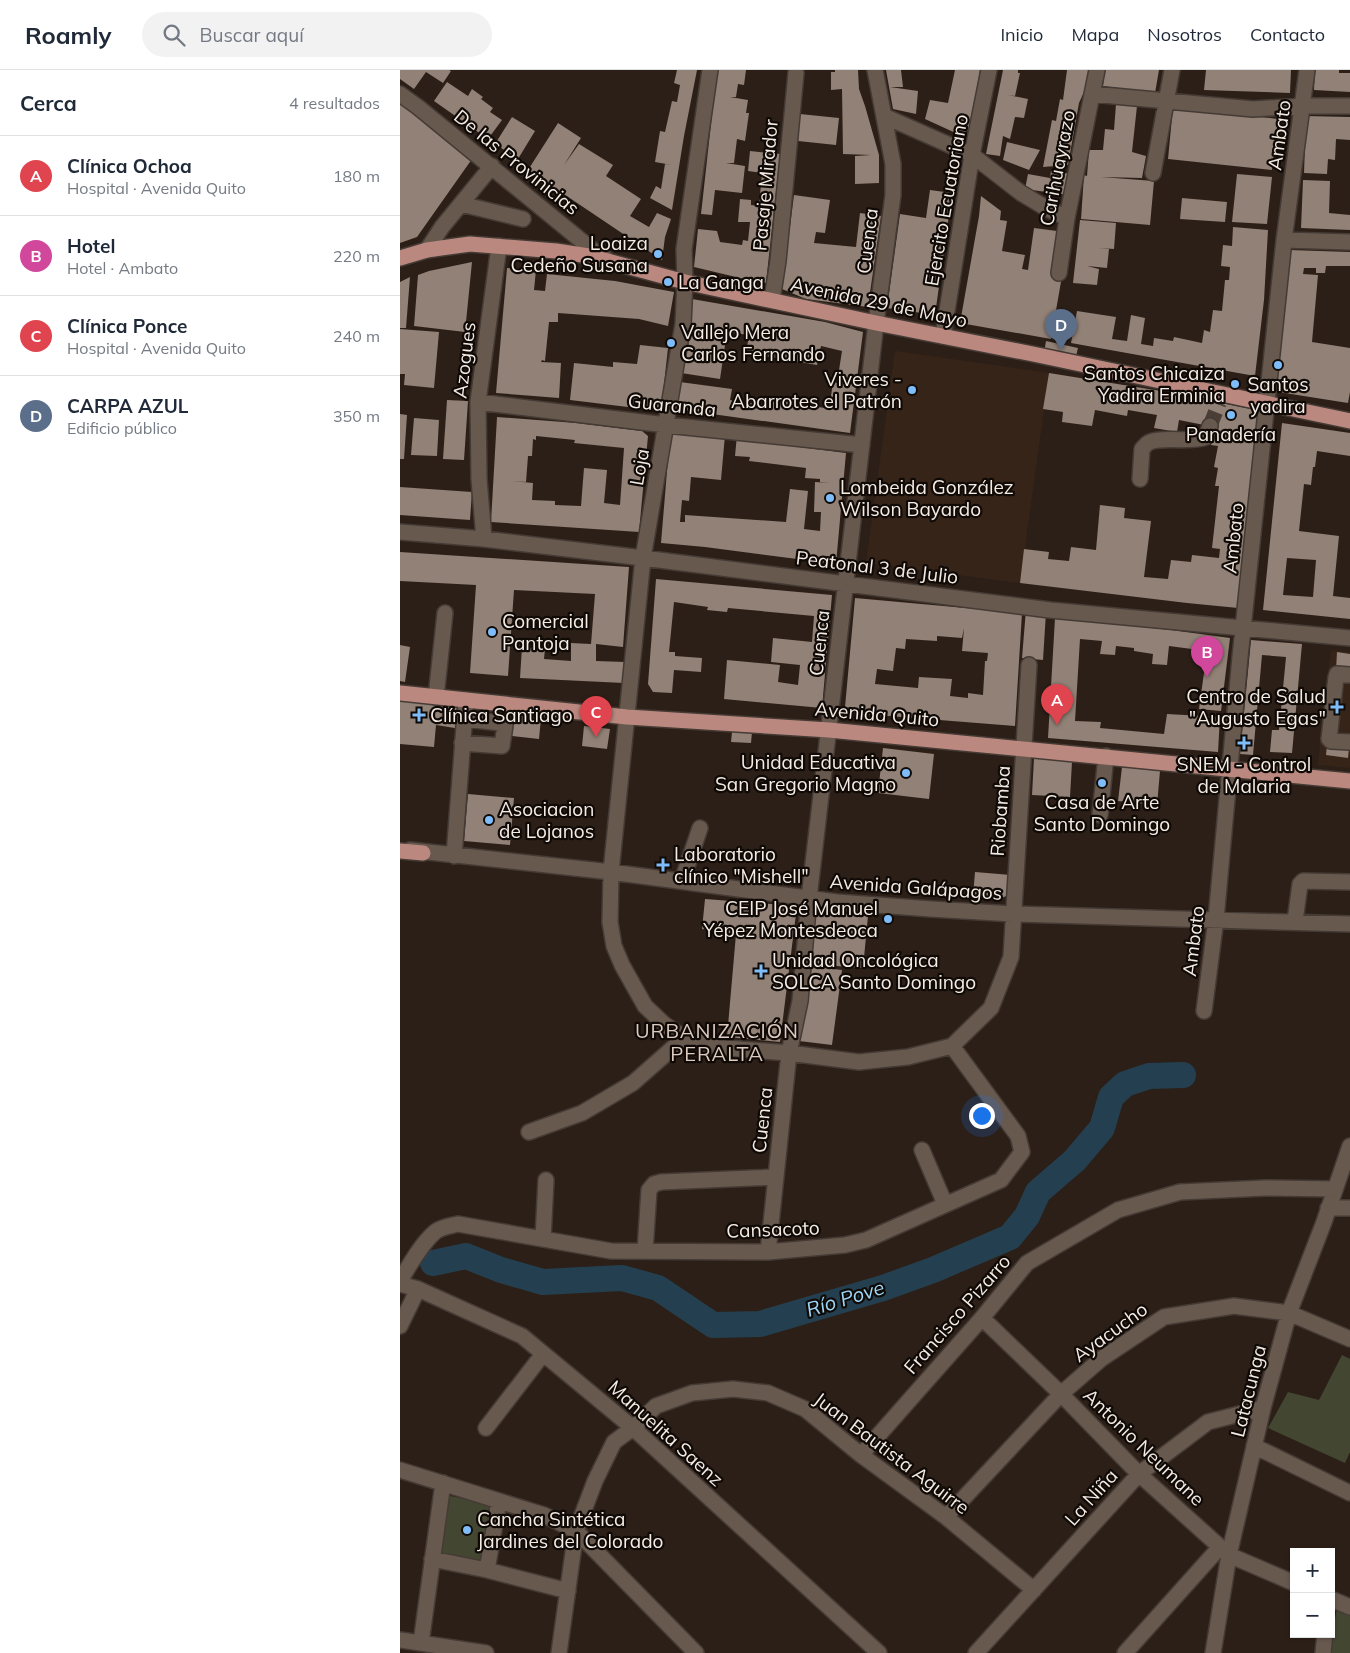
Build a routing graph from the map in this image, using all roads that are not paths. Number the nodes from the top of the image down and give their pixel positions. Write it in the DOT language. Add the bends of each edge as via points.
graph roads {
  1 [pos="710,70"];
  2 [pos="876,70"];
  3 [pos="989,70"];
  4 [pos="1097,70"];
  5 [pos="1172,70"];
  6 [pos="1307,70"];
  7 [pos="796,73"];
  8 [pos="400,94"];
  9 [pos="1092,94"];
  10 [pos="1166,102"];
  11 [pos="1303,106"];
  12 [pos="1350,106"];
  13 [pos="884,116"];
  14 [pos="972,155"];
  15 [pos="492,166"];
  16 [pos="1153,173"];
  17 [pos="461,204"];
  18 [pos="1067,218"];
  19 [pos="523,219"];
  20 [pos="1284,240"];
  21 [pos="1350,242"];
  22 [pos="499,246"];
  23 [pos="427,250"];
  24 [pos="400,258"];
  25 [pos="608,261"];
  26 [pos="1059,273"];
  27 [pos="686,282"];
  28 [pos="772,300"];
  29 [pos="876,323"];
  30 [pos="943,336"];
  31 [pos="478,402"];
  32 [pos="1268,404"];
  33 [pos="1350,421"];
  34 [pos="666,425"];
  35 [pos="1210,426"];
  36 [pos="862,445"];
  37 [pos="1140,479"];
  38 [pos="400,532"];
  39 [pos="484,539"];
  40 [pos="644,558"];
  41 [pos="846,582"];
  42 [pos="446,613"];
  43 [pos="1243,628"];
  44 [pos="1350,638"];
  45 [pos="1029,665"];
  46 [pos="1350,675"];
  47 [pos="400,693"];
  48 [pos="436,697"];
  49 [pos="466,700"];
  50 [pos="627,717"];
  51 [pos="465,719"];
  52 [pos="830,730"];
  53 [pos="1350,742"];
  54 [pos="462,743"];
  55 [pos="1024,748"];
  56 [pos="1106,756"];
  57 [pos="1229,769"];
  58 [pos="1350,781"];
  59 [pos="1100,815"];
  60 [pos="700,828"];
  61 [pos="400,851"];
  62 [pos="423,852"];
  63 [pos="454,856"];
  64 [pos="611,872"];
  65 [pos="682,881"];
  66 [pos="1350,882"];
  67 [pos="809,898"];
  68 [pos="1013,914"];
  69 [pos="1216,919"];
  70 [pos="1296,921"];
  71 [pos="1350,924"];
  72 [pos="1204,1011"];
  73 [pos="684,1038"];
  74 [pos="952,1046"];
  75 [pos="789,1053"];
  76 [pos="529,1132"];
  77 [pos="922,1150"];
  78 [pos="1349,1152"];
  79 [pos="776,1177"];
  80 [pos="546,1180"];
  81 [pos="1335,1189"];
  82 [pos="945,1204"];
  83 [pos="1328,1208"];
  84 [pos="1350,1208"];
  85 [pos="543,1239"];
  86 [pos="645,1251"];
  87 [pos="768,1252"];
  88 [pos="400,1282"];
  89 [pos="418,1289"];
  90 [pos="1289,1312"];
  91 [pos="982,1318"];
  92 [pos="400,1326"];
  93 [pos="1350,1339"];
  94 [pos="544,1354"];
  95 [pos="1061,1394"];
  96 [pos="1263,1408"];
  97 [pos="486,1428"];
  98 [pos="633,1428"];
  99 [pos="1254,1446"];
  100 [pos="861,1455"];
  101 [pos="400,1470"];
  102 [pos="1140,1474"];
  103 [pos="443,1483"];
  104 [pos="1350,1493"];
  105 [pos="499,1501"];
  106 [pos="946,1517"];
  107 [pos="576,1531"];
  108 [pos="1224,1551"];
  109 [pos="432,1559"];
  110 [pos="487,1570"];
  111 [pos="1290,1581"];
  112 [pos="1034,1590"];
  113 [pos="568,1591"];
  114 [pos="1335,1601"];
  115 [pos="1350,1608"];
  116 [pos="1325,1638"];
  117 [pos="400,1640"];
  118 [pos="421,1643"];
  119 [pos="486,1653"];
  120 [pos="559,1653"];
  121 [pos="696,1653"];
  122 [pos="879,1653"];
  123 [pos="976,1653"];
  124 [pos="1125,1653"];
  125 [pos="1212,1653"];
  126 [pos="1323,1653"];
  1 -- 27 [label="street, Loja" via="684,249"];
  2 -- 13 [label="street, Cuenca"];
  3 -- 14 [label="street, Ejercito Ecuatoriano"];
  4 -- 9 [label="street, Carihuayrazo"];
  5 -- 10 [label="street"];
  6 -- 11 [label="street, Ambato"];
  7 -- 28 [label="street, Pasaje Mirador"];
  8 -- 15 [label="street, De las Provinicias"];
  9 -- 10 [label="street"];
  9 -- 18 [label="street, Carihuayrazo"];
  10 -- 11 [label="street" via="1254,108"];
  10 -- 16 [label="street"];
  11 -- 12 [label="street"];
  11 -- 20 [label="street, Ambato"];
  13 -- 14 [label="street"];
  13 -- 29 [label="street, Cuenca" via="893,164 893,195"];
  14 -- 18 [label="street" via="1021,193"];
  14 -- 30 [label="street, Ejercito Ecuatoriano"];
  15 -- 17 [label="street"];
  15 -- 25 [label="street, De las Provinicias"];
  17 -- 19 [label="street"];
  17 -- 23 [label="street"];
  18 -- 26 [label="street, Carihuayrazo"];
  20 -- 21 [label="street"];
  20 -- 32 [label="street, Ambato"];
  22 -- 23 [label="main road, Avenida 29 de Mayo" via="470,244"];
  22 -- 25 [label="main road, Avenida 29 de Mayo" via="556,251"];
  22 -- 31 [label="street, Azogues"];
  23 -- 24 [label="main road, Avenida 29 de Mayo"];
  25 -- 27 [label="main road, Avenida 29 de Mayo"];
  27 -- 28 [label="main road, Avenida 29 de Mayo"];
  27 -- 34 [label="street, Loja"];
  28 -- 29 [label="main road, Avenida 29 de Mayo"];
  29 -- 30 [label="main road, Avenida 29 de Mayo"];
  29 -- 36 [label="street, Cuenca"];
  30 -- 32 [label="main road, Avenida 29 de Mayo" via="1221,398"];
  31 -- 34 [label="street, Guaranda"];
  31 -- 39 [label="street, Azogues"];
  32 -- 33 [label="main road, Avenida 29 de Mayo"];
  32 -- 43 [label="street, Ambato"];
  34 -- 36 [label="street, Guaranda"];
  34 -- 40 [label="street, Loja"];
  35 -- 37 [label="street" via="1206,438 1149,442 1142,449"];
  36 -- 41 [label="street, Cuenca"];
  38 -- 39 [label="street, Peatonal 3 de Julio"];
  39 -- 40 [label="street, Peatonal 3 de Julio"];
  40 -- 41 [label="street, Peatonal 3 de Julio"];
  40 -- 50 [label="street, Loja"];
  41 -- 43 [label="street, Peatonal 3 de Julio" via="1050,610"];
  41 -- 52 [label="street, Cuenca"];
  42 -- 48 [label="street"];
  43 -- 44 [label="street, Peatonal 3 de Julio"];
  43 -- 57 [label="street, Ambato"];
  45 -- 55 [label="street, Riobamba"];
  46 -- 53 [label="street" via="1337,674 1336,677 1329,739"];
  47 -- 48 [label="main road, Avenida Quito"];
  48 -- 49 [label="main road, Avenida Quito"];
  49 -- 50 [label="main road, Avenida Quito"];
  49 -- 51 [label="street"];
  50 -- 52 [label="main road, Avenida Quito"];
  50 -- 64 [label="street, Loja"];
  51 -- 54 [label="street"];
  51 -- 54 [label="street" via="505,725 502,746"];
  52 -- 55 [label="main road, Avenida Quito"];
  52 -- 67 [label="street, Cuenca"];
  54 -- 63 [label="street"];
  55 -- 56 [label="main road, Avenida Quito"];
  55 -- 68 [label="street, Riobamba"];
  56 -- 57 [label="main road, Avenida Quito"];
  56 -- 59 [label="street"];
  57 -- 58 [label="main road, Avenida Quito"];
  57 -- 69 [label="street, Ambato"];
  60 -- 65 [label="street"];
  61 -- 62 [label="main road"];
  62 -- 63 [label="street, Avenida Galápagos"];
  63 -- 64 [label="street, Avenida Galápagos"];
  64 -- 65 [label="street, Avenida Galápagos"];
  64 -- 73 [label="street" via="610,922 614,946 645,1006"];
  65 -- 67 [label="street, Avenida Galápagos"];
  66 -- 70 [label="street" via="1303,881"];
  67 -- 68 [label="street, Avenida Galápagos"];
  67 -- 75 [label="street, Cuenca" via="800,1001"];
  68 -- 69 [label="street, Avenida Galápagos"];
  68 -- 74 [label="street, Riobamba" via="1011,957 991,1008"];
  69 -- 70 [label="street, Avenida Galápagos"];
  69 -- 72 [label="street, Ambato"];
  70 -- 71 [label="street, Avenida Galápagos"];
  73 -- 75 [label="street" via="726,1048"];
  73 -- 76 [label="street" via="633,1083 582,1113"];
  74 -- 75 [label="street" via="908,1057 859,1062"];
  74 -- 82 [label="street, Cansacoto" via="1018,1136 1022,1152 1001,1180"];
  75 -- 79 [label="street, Cuenca"];
  77 -- 82 [label="street"];
  78 -- 81 [label="street, Latacunga"];
  79 -- 86 [label="street" via="654,1184 649,1190"];
  79 -- 87 [label="street, Cuenca"];
  80 -- 85 [label="street"];
  81 -- 83 [label="street, Latacunga"];
  81 -- 91 [label="street, Francisco Pizarro" via="1180,1192 1118,1210 1027,1264"];
  82 -- 87 [label="street, Cansacoto" via="866,1240"];
  83 -- 84 [label="street"];
  83 -- 90 [label="street, Latacunga"];
  85 -- 86 [label="street, Cansacoto" via="611,1251"];
  85 -- 88 [label="street, Cansacoto" via="458,1224 445,1227 435,1232"];
  86 -- 87 [label="street, Cansacoto"];
  88 -- 89 [label="street, Manuelita Saenz"];
  89 -- 92 [label="street"];
  89 -- 94 [label="street, Manuelita Saenz" via="522,1336"];
  90 -- 93 [label="street, Ayacucho"];
  90 -- 95 [label="street, Ayacucho" via="1234,1306 1164,1317 1101,1359"];
  90 -- 96 [label="street, Latacunga"];
  91 -- 95 [label="street, Antonio Neumane"];
  91 -- 100 [label="street, Francisco Pizarro"];
  94 -- 97 [label="street"];
  94 -- 98 [label="street, Manuelita Saenz"];
  95 -- 102 [label="street, Antonio Neumane"];
  95 -- 106 [label="street, Ayacucho"];
  96 -- 99 [label="street, Latacunga"];
  96 -- 102 [label="street, La Niña" via="1208,1422"];
  98 -- 100 [label="street, Juan Bautista Aguirre" via="656,1406 692,1393 733,1389 768,1393 805,1409"];
  98 -- 107 [label="street, Juan Bautista Aguirre" via="614,1442"];
  98 -- 122 [label="street, Manuelita Saenz"];
  99 -- 104 [label="street"];
  99 -- 108 [label="street, Latacunga"];
  100 -- 106 [label="street, Juan Bautista Aguirre"];
  101 -- 103 [label="street"];
  102 -- 108 [label="street, Antonio Neumane"];
  102 -- 112 [label="street, La Niña"];
  103 -- 105 [label="street"];
  103 -- 109 [label="street"];
  105 -- 107 [label="street" via="544,1515"];
  105 -- 110 [label="street"];
  106 -- 112 [label="street, Juan Bautista Aguirre"];
  107 -- 113 [label="street, Juan Bautista Aguirre"];
  107 -- 121 [label="street"];
  108 -- 111 [label="street, Antonio Neumane"];
  108 -- 124 [label="street"];
  108 -- 125 [label="street, Latacunga"];
  109 -- 110 [label="street"];
  109 -- 118 [label="street"];
  110 -- 113 [label="street"];
  112 -- 123 [label="street, La Niña"];
  113 -- 120 [label="street, Juan Bautista Aguirre"];
  114 -- 115 [label="street"];
  116 -- 126 [label="street"];
  117 -- 118 [label="street"];
  118 -- 119 [label="street"];
}
